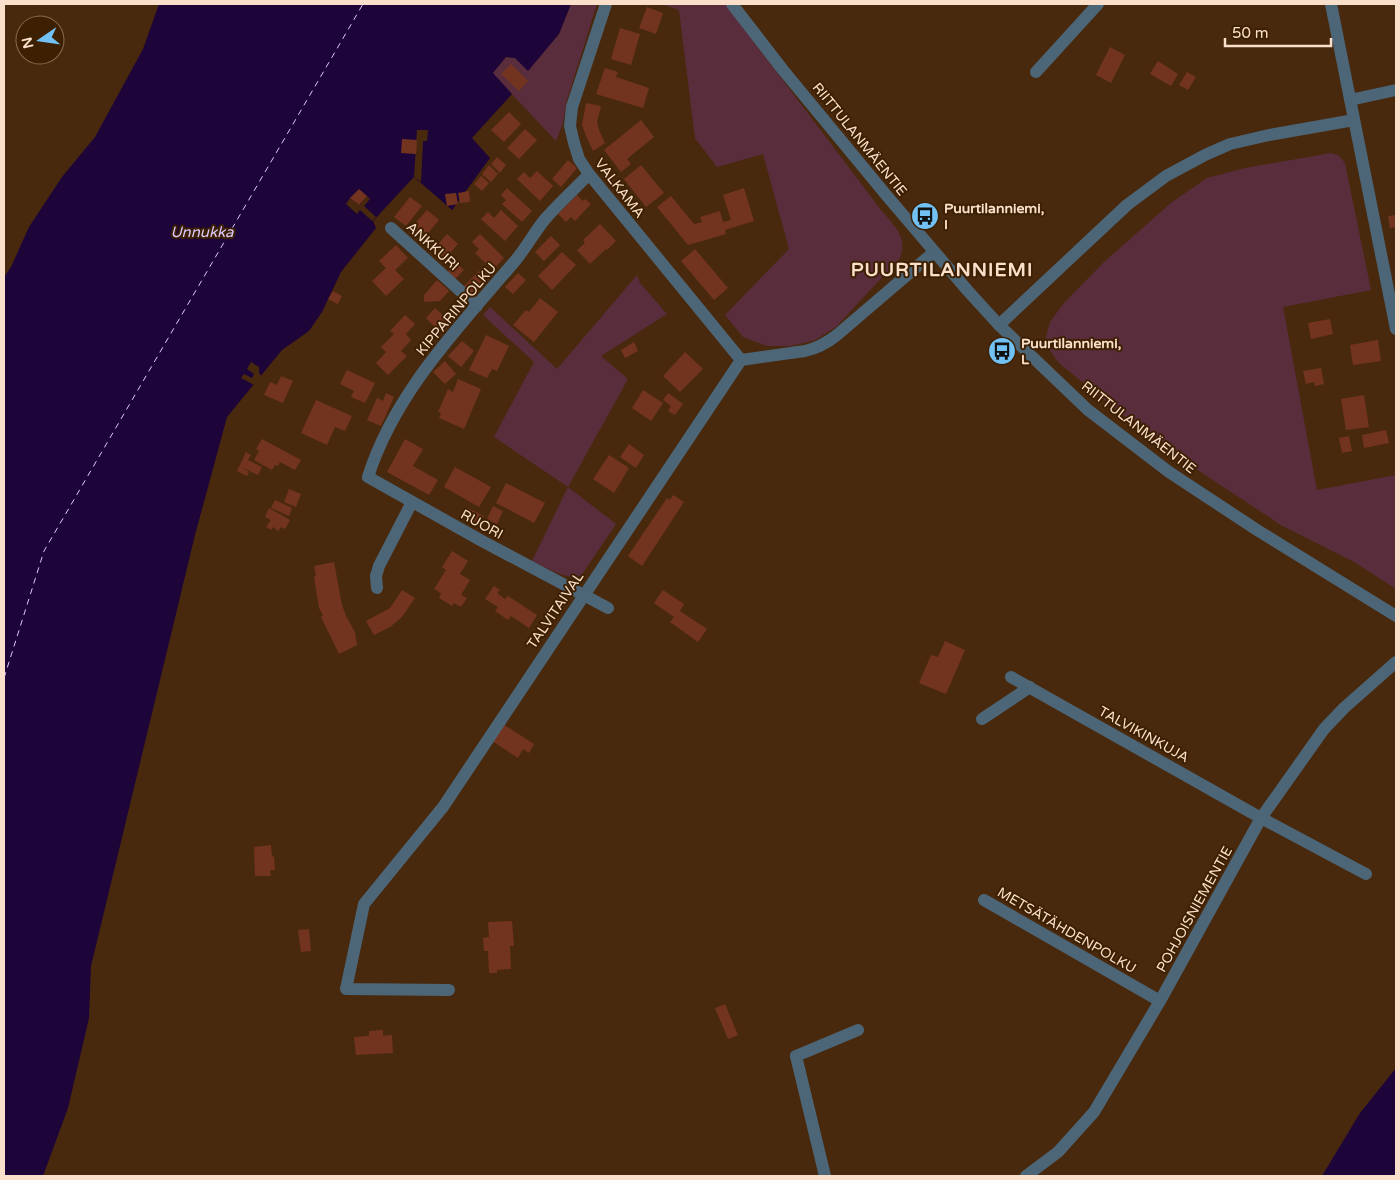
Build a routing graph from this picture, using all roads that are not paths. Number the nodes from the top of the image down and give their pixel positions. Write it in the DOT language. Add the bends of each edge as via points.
graph roads {
  1 [pos="606,4"];
  2 [pos="732,4"];
  3 [pos="1098,4"];
  4 [pos="1331,4"];
  5 [pos="1036,72"];
  6 [pos="1396,90"];
  7 [pos="1350,100"];
  8 [pos="1354,120"];
  9 [pos="589,174"];
  10 [pos="391,228"];
  11 [pos="934,252"];
  12 [pos="476,306"];
  13 [pos="999,325"];
  14 [pos="1396,329"];
  15 [pos="741,360"];
  16 [pos="368,477"];
  17 [pos="412,502"];
  18 [pos="377,588"];
  19 [pos="584,595"];
  20 [pos="608,608"];
  21 [pos="1396,616"];
  22 [pos="1396,662"];
  23 [pos="1011,676"];
  24 [pos="1030,687"];
  25 [pos="982,719"];
  26 [pos="1261,818"];
  27 [pos="1366,874"];
  28 [pos="984,900"];
  29 [pos="449,990"];
  30 [pos="1160,1001"];
  31 [pos="858,1030"];
  32 [pos="825,1176"];
  33 [pos="1026,1176"];
  1 -- 9 [label="street, VALKAMA" via="572,107 570,126 579,159"];
  2 -- 11 [label="street, RIITTULANMÄENTIE"];
  3 -- 5 [label="street"];
  4 -- 7 [label="street"];
  6 -- 7 [label="street"];
  7 -- 8 [label="street"];
  8 -- 13 [label="street" via="1230,144 1166,176 1127,204"];
  8 -- 14 [label="street"];
  9 -- 12 [label="street, KIPPARINPOLKU" via="546,219"];
  9 -- 15 [label="street, VALKAMA"];
  10 -- 12 [label="street, ANKKURI"];
  11 -- 13 [label="street, RIITTULANMÄENTIE"];
  11 -- 15 [label="street" via="825,344 805,351"];
  12 -- 16 [label="street, KIPPARINPOLKU" via="419,377 382,438"];
  13 -- 21 [label="street, RIITTULANMÄENTIE" via="1088,410 1169,472"];
  15 -- 19 [label="street, TALVITAIVAL"];
  16 -- 17 [label="street, RUORI"];
  17 -- 18 [label="street" via="379,566"];
  17 -- 19 [label="street, RUORI"];
  19 -- 20 [label="street, RUORI"];
  19 -- 29 [label="street, TALVITAIVAL" via="443,807 364,904 346,989"];
  22 -- 26 [label="street, POHJOISNIEMENTIE" via="1324,729"];
  23 -- 24 [label="street, TALVIKINKUJA"];
  24 -- 25 [label="street"];
  24 -- 26 [label="street, TALVIKINKUJA"];
  26 -- 27 [label="street, TALVIKINKUJA"];
  26 -- 30 [label="street, POHJOISNIEMENTIE"];
  28 -- 30 [label="street, METSÄTÄHDENPOLKU"];
  30 -- 33 [label="street, POHJOISNIEMENTIE" via="1094,1112 1058,1152"];
  31 -- 32 [label="street" via="796,1056"];
}
